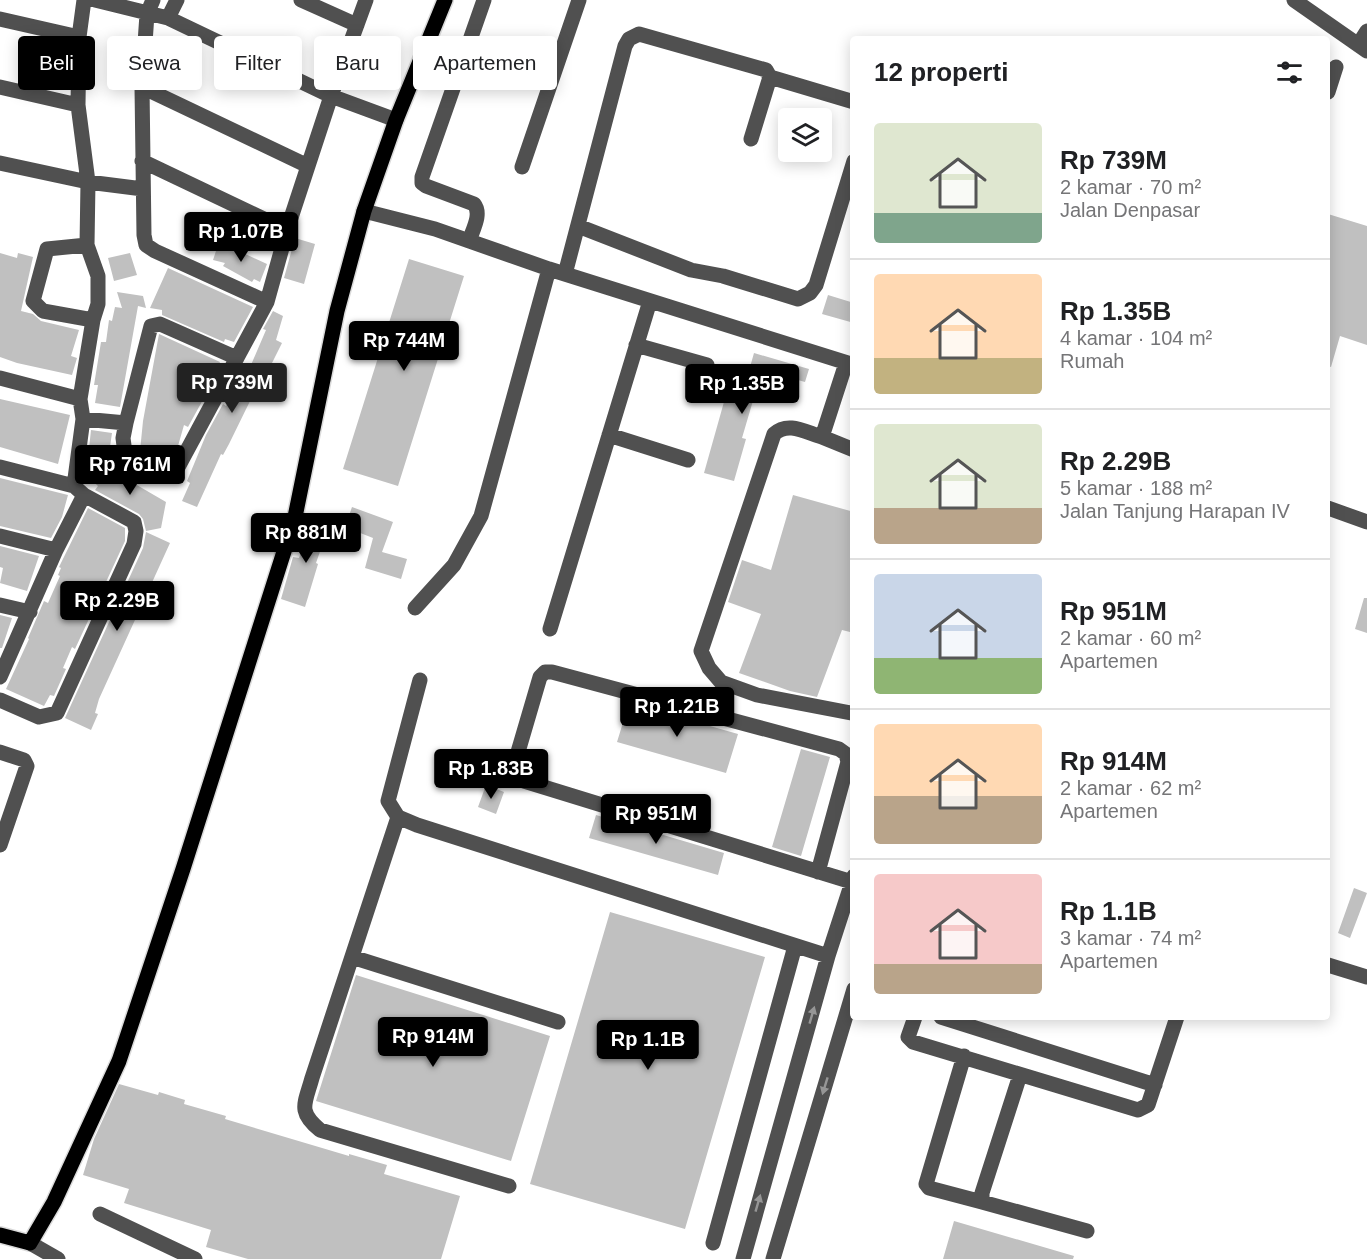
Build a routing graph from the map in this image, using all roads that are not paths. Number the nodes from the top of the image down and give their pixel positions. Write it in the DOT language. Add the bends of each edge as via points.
graph roads {
  1 [pos="84,0"];
  2 [pos="94,0"];
  3 [pos="177,0"];
  4 [pos="301,0"];
  5 [pos="365,0"];
  6 [pos="445,0"];
  7 [pos="484,0"];
  8 [pos="579,0"];
  9 [pos="1294,0"];
  10 [pos="150,7"];
  11 [pos="168,18"];
  12 [pos="0,19"];
  13 [pos="357,25"];
  14 [pos="1367,31"];
  15 [pos="75,36"];
  16 [pos="79,36"];
  17 [pos="147,36"];
  18 [pos="1363,48"];
  19 [pos="1336,67"];
  20 [pos="770,77"];
  21 [pos="1330,86"];
  22 [pos="0,87"];
  23 [pos="78,90"];
  24 [pos="142,90"];
  25 [pos="148,90"];
  26 [pos="331,96"];
  27 [pos="850,101"];
  28 [pos="78,105"];
  29 [pos="396,120"];
  30 [pos="750,140"];
  31 [pos="142,162"];
  32 [pos="0,163"];
  33 [pos="308,166"];
  34 [pos="522,167"];
  35 [pos="850,174"];
  36 [pos="88,182"];
  37 [pos="143,189"];
  38 [pos="364,211"];
  39 [pos="578,226"];
  40 [pos="287,230"];
  41 [pos="469,241"];
  42 [pos="87,245"];
  43 [pos="549,268"];
  44 [pos="565,274"];
  45 [pos="650,301"];
  46 [pos="267,302"];
  47 [pos="93,320"];
  48 [pos="636,345"];
  49 [pos="237,358"];
  50 [pos="850,364"];
  51 [pos="707,365"];
  52 [pos="0,378"];
  53 [pos="80,399"];
  54 [pos="83,419"];
  55 [pos="126,423"];
  56 [pos="609,435"];
  57 [pos="822,437"];
  58 [pos="850,448"];
  59 [pos="688,460"];
  60 [pos="0,466"];
  61 [pos="79,491"];
  62 [pos="1330,509"];
  63 [pos="1367,522"];
  64 [pos="0,536"];
  65 [pos="56,550"];
  66 [pos="0,605"];
  67 [pos="415,608"];
  68 [pos="30,612"];
  69 [pos="550,629"];
  70 [pos="1,672"];
  71 [pos="420,680"];
  72 [pos="0,700"];
  73 [pos="850,713"];
  74 [pos="0,752"];
  75 [pos="398,818"];
  76 [pos="0,845"];
  77 [pos="818,872"];
  78 [pos="850,878"];
  79 [pos="850,888"];
  80 [pos="795,946"];
  81 [pos="828,956"];
  82 [pos="352,957"];
  83 [pos="1330,966"];
  84 [pos="1367,977"];
  85 [pos="850,1000"];
  86 [pos="914,1020"];
  87 [pos="950,1020"];
  88 [pos="1176,1020"];
  89 [pos="558,1022"];
  90 [pos="964,1056"];
  91 [pos="1020,1075"];
  92 [pos="1155,1085"];
  93 [pos="509,1186"];
  94 [pos="982,1202"];
  95 [pos="100,1214"];
  96 [pos="1087,1231"];
  97 [pos="0,1235"];
  98 [pos="30,1243"];
  99 [pos="713,1244"];
  100 [pos="58,1259"];
  101 [pos="195,1259"];
  102 [pos="742,1259"];
  103 [pos="773,1259"];
  1 -- 16 [label="street"];
  2 -- 10 [label="street"];
  3 -- 11 [label="street"];
  4 -- 13 [label="street"];
  5 -- 13 [label="street"];
  6 -- 29 [label="main road"];
  7 -- 41 [label="street" via="422,177 426,186 477,207"];
  8 -- 34 [label="street"];
  9 -- 18 [label="street"];
  10 -- 11 [label="street"];
  10 -- 17 [label="street"];
  11 -- 26 [label="street"];
  12 -- 15 [label="street"];
  13 -- 26 [label="street"];
  14 -- 18 [label="street"];
  19 -- 21 [label="street"];
  20 -- 27 [label="street"];
  20 -- 30 [label="street"];
  20 -- 39 [label="street" via="766,70 639,34 629,39"];
  22 -- 28 [label="street"];
  23 -- 28 [label="street"];
  24 -- 31 [label="street"];
  25 -- 33 [label="street"];
  26 -- 29 [label="street"];
  26 -- 33 [label="street"];
  28 -- 36 [label="street"];
  29 -- 38 [label="main road"];
  31 -- 37 [label="street"];
  31 -- 40 [label="street"];
  32 -- 36 [label="street"];
  33 -- 40 [label="street"];
  35 -- 39 [label="street" via="816,285 798,299 691,270"];
  36 -- 37 [label="street"];
  36 -- 42 [label="street"];
  37 -- 46 [label="street" via="146,245"];
  38 -- 41 [label="street"];
  38 -- 98 [label="main road" via="337,311 295,517 183,869 119,1061 54,1202"];
  39 -- 44 [label="street"];
  40 -- 46 [label="street"];
  41 -- 43 [label="street"];
  42 -- 47 [label="street" via="98,276 98,304"];
  42 -- 47 [label="street" via="47,249 33,301 43,311"];
  43 -- 44 [label="street"];
  43 -- 67 [label="street" via="481,516 454,565"];
  44 -- 45 [label="street"];
  45 -- 48 [label="street"];
  45 -- 50 [label="street"];
  46 -- 49 [label="street"];
  47 -- 53 [label="street"];
  48 -- 51 [label="street"];
  48 -- 56 [label="street"];
  49 -- 55 [label="street" via="160,324 151,326"];
  49 -- 55 [label="street" via="177,469 150,469 125,453"];
  50 -- 57 [label="street"];
  52 -- 53 [label="street"];
  53 -- 54 [label="street"];
  54 -- 55 [label="street"];
  54 -- 61 [label="street"];
  56 -- 59 [label="street"];
  56 -- 69 [label="street"];
  57 -- 58 [label="street"];
  57 -- 73 [label="street" via="788,426 774,434 701,651 721,681 757,695"];
  60 -- 61 [label="street"];
  61 -- 65 [label="street"];
  61 -- 72 [label="street" via="134,522 134,544 57,713 39,717"];
  62 -- 63 [label="street"];
  64 -- 65 [label="street"];
  65 -- 68 [label="street"];
  66 -- 68 [label="street"];
  68 -- 70 [label="street"];
  71 -- 75 [label="street" via="388,801"];
  74 -- 76 [label="street" via="24,760 27,766"];
  75 -- 80 [label="street"];
  75 -- 82 [label="street"];
  77 -- 77 [label="street" via="848,762 839,749 552,672 540,677 513,769 516,776"];
  77 -- 78 [label="street"];
  79 -- 81 [label="street"];
  80 -- 81 [label="street"];
  80 -- 99 [label="street"];
  102 -- 81 [label="street, one-way"];
  82 -- 89 [label="street"];
  82 -- 93 [label="street" via="304,1108 307,1120 320,1130"];
  83 -- 84 [label="street"];
  85 -- 103 [label="street, one-way"];
  86 -- 90 [label="street" via="909,1040"];
  87 -- 92 [label="street"];
  88 -- 92 [label="street"];
  90 -- 91 [label="street"];
  90 -- 94 [label="street" via="926,1184"];
  91 -- 92 [label="street" via="1138,1110 1148,1105"];
  91 -- 94 [label="street"];
  94 -- 96 [label="street"];
  95 -- 101 [label="street"];
  97 -- 98 [label="main road"];
  98 -- 100 [label="street"];
}
